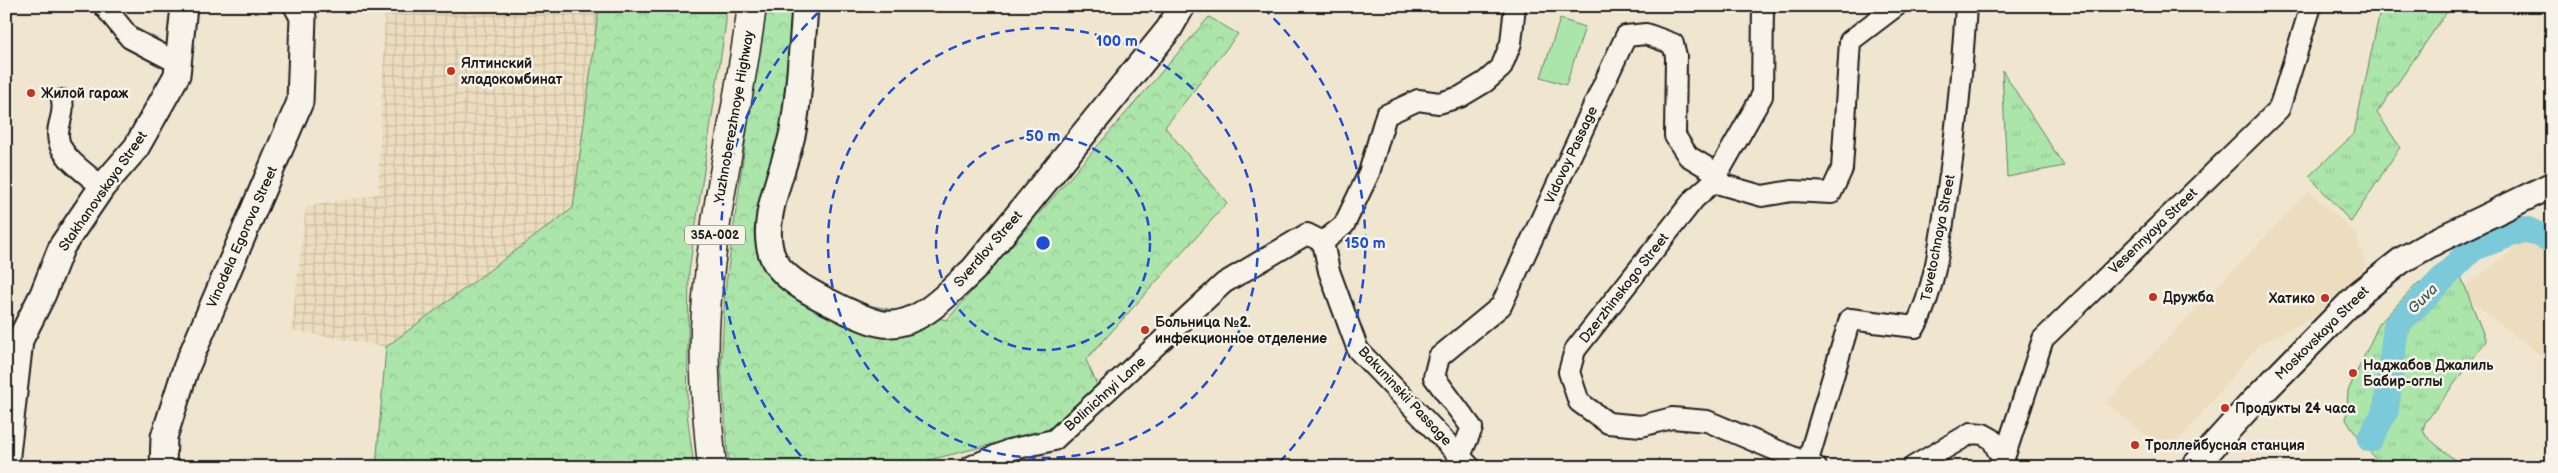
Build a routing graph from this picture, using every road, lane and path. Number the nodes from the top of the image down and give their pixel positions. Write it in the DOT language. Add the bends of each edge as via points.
graph roads {
  1 [pos="104,6"];
  2 [pos="184,6"];
  3 [pos="297,6"];
  4 [pos="734,6"];
  5 [pos="752,6"];
  6 [pos="805,6"];
  7 [pos="1182,6"];
  8 [pos="1514,6"];
  9 [pos="1763,6"];
  10 [pos="1896,6"];
  11 [pos="2310,6"];
  12 [pos="1966,13"];
  13 [pos="178,63"];
  14 [pos="62,100"];
  15 [pos="1715,178"];
  16 [pos="2552,185"];
  17 [pos="102,187"];
  18 [pos="1323,242"];
  19 [pos="1465,461"];
  20 [pos="6,463"];
  21 [pos="2003,464"];
  22 [pos="1811,465"];
  23 [pos="163,467"];
  24 [pos="700,467"];
  25 [pos="712,467"];
  26 [pos="970,467"];
  27 [pos="1913,467"];
  28 [pos="2194,467"];
  1 -- 13 [label="street" via="130,38"];
  2 -- 13 [label="main road, Stakhanovskaya Street"];
  3 -- 23 [label="main road, Vinodela Egorova Street" via="303,18 300,102 186,368 164,437"];
  4 -- 24 [label="highway, Yuzhnoberezhnoye Highway / 35А-002" via="692,312 695,429"];
  5 -- 25 [label="highway, Yuzhnoberezhnoye Highway / 35А-002" via="706,311 704,355"];
  6 -- 7 [label="main road, Sverdlov Street" via="793,132 774,196 770,223 773,258 780,269 812,293 869,321 884,324 907,320 926,310 943,299 974,268 1169,29"];
  8 -- 18 [label="street" via="1511,42 1501,68 1485,82 1460,97 1439,102 1418,100 1386,115 1370,173 1344,225"];
  9 -- 15 [label="street, Dzerzhinskogo Street" via="1762,96"];
  10 -- 15 [label="street" via="1850,41 1842,169 1832,193 1792,191 1762,196"];
  11 -- 21 [label="street, Vesennyaya Street" via="2279,109 2043,339"];
  12 -- 22 [label="street, Tsvetochnaya Street" via="1951,175 1924,312 1915,327 1850,319"];
  13 -- 17 [label="main road, Stakhanovskaya Street" via="177,75 136,148"];
  14 -- 17 [label="street" via="64,111 58,135 64,153"];
  15 -- 19 [label="street, Vidovoy Passage" via="1688,156 1675,136 1676,56 1673,44 1646,34 1626,36 1501,306 1439,357 1434,377 1472,428"];
  15 -- 22 [label="street, Dzerzhinskogo Street" via="1694,199 1576,350 1569,372 1579,402 1608,423 1640,426 1672,418 1707,421"];
  16 -- 28 [label="main road, Moskovskaya Street" via="2402,260 2360,293"];
  17 -- 20 [label="main road, Stakhanovskaya Street" via="62,246 20,340"];
  18 -- 19 [label="street, Bakuninskii Passage" via="1329,271 1358,350"];
  18 -- 26 [label="street, Bolinichnyi Lane" via="1307,234 1224,283 1054,440 1009,450"];
  21 -- 27 [label="street" via="1992,439 1972,433"];
}
